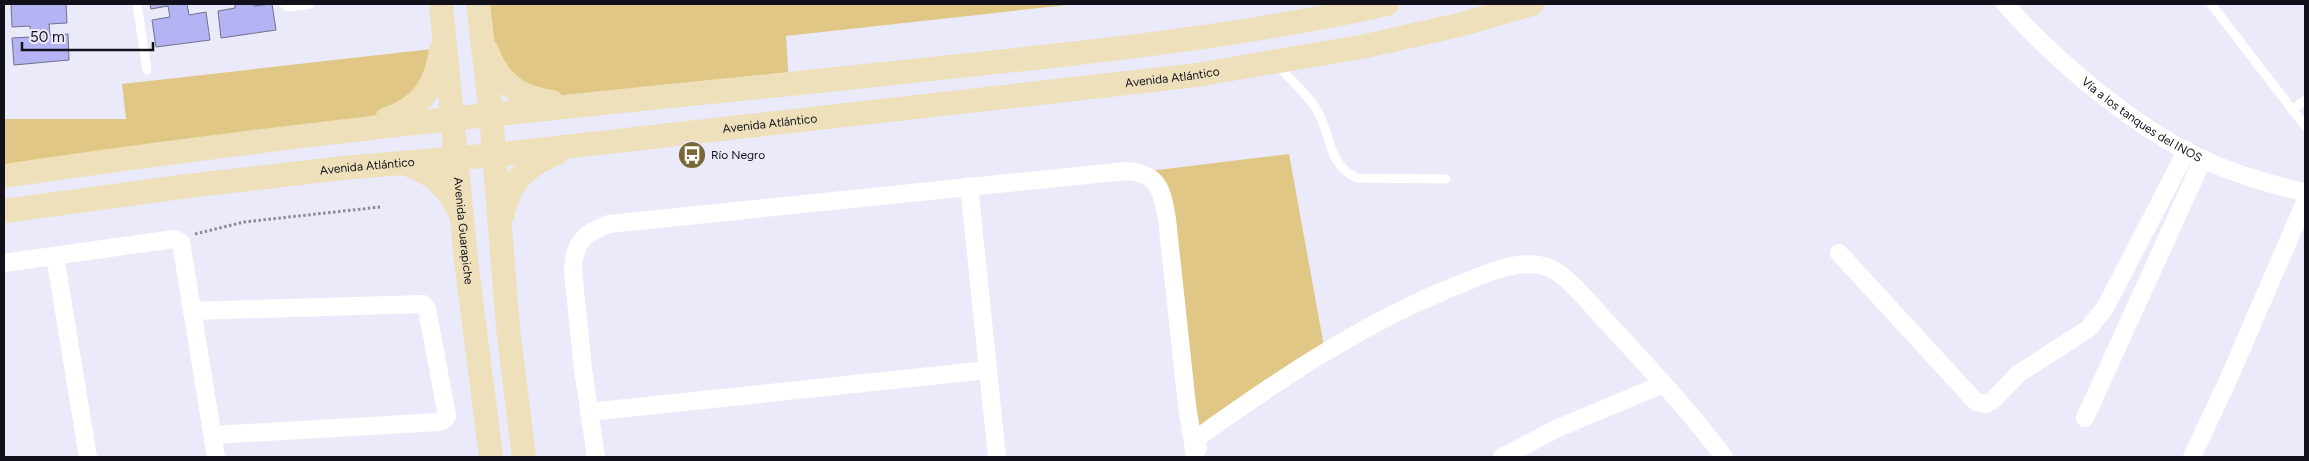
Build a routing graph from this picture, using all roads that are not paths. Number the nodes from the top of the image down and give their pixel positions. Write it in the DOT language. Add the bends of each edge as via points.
graph roads {
  1 [pos="137,4"];
  2 [pos="284,4"];
  3 [pos="310,4"];
  4 [pos="478,4"];
  5 [pos="1387,4"];
  6 [pos="1532,4"];
  7 [pos="2004,4"];
  8 [pos="2216,5"];
  9 [pos="442,14"];
  10 [pos="481,32"];
  11 [pos="1275,63"];
  12 [pos="147,70"];
  13 [pos="2305,100"];
  14 [pos="579,105"];
  15 [pos="2292,110"];
  16 [pos="491,114"];
  17 [pos="454,118"];
  18 [pos="2305,126"];
  19 [pos="344,131"];
  20 [pos="585,145"];
  21 [pos="2187,150"];
  22 [pos="494,155"];
  23 [pos="457,158"];
  24 [pos="2204,159"];
  25 [pos="403,163"];
  26 [pos="4,176"];
  27 [pos="1446,179"];
  28 [pos="969,186"];
  29 [pos="2305,192"];
  30 [pos="2305,202"];
  31 [pos="4,211"];
  32 [pos="462,217"];
  33 [pos="500,228"];
  34 [pos="1839,253"];
  35 [pos="55,256"];
  36 [pos="4,264"];
  37 [pos="192,312"];
  38 [pos="988,370"];
  39 [pos="1663,384"];
  40 [pos="589,412"];
  41 [pos="2085,418"];
  42 [pos="212,435"];
  43 [pos="1194,449"];
  44 [pos="88,457"];
  45 [pos="216,457"];
  46 [pos="491,457"];
  47 [pos="524,457"];
  48 [pos="596,457"];
  49 [pos="997,457"];
  50 [pos="1203,457"];
  51 [pos="1502,457"];
  52 [pos="1724,457"];
  53 [pos="2192,457"];
  1 -- 12 [label="lane"];
  2 -- 3 [label="lane" via="288,7"];
  4 -- 10 [label="main road"];
  5 -- 14 [label="main road" via="1184,40"];
  6 -- 11 [label="main road, Avenida Atlántico" via="1424,33"];
  7 -- 21 [label="street, Vía a los tanques del INOS" via="2090,84 2129,114"];
  8 -- 15 [label="lane"];
  9 -- 17 [label="main road, Avenida Guarapiche"];
  9 -- 19 [label="main road" via="439,65 420,102 400,114"];
  10 -- 14 [label="main road" via="494,65 515,91 528,98"];
  10 -- 16 [label="main road"];
  11 -- 20 [label="main road, Avenida Atlántico" via="1117,86"];
  11 -- 27 [label="lane" via="1316,108 1334,157 1345,173 1357,178"];
  13 -- 15 [label="lane"];
  14 -- 16 [label="main road"];
  15 -- 18 [label="lane"];
  16 -- 17 [label="main road"];
  16 -- 22 [label="main road"];
  17 -- 19 [label="main road"];
  17 -- 23 [label="main road, Avenida Guarapiche"];
  19 -- 26 [label="main road"];
  20 -- 22 [label="main road, Avenida Atlántico"];
  20 -- 33 [label="main road" via="540,160 527,169 506,198"];
  21 -- 24 [label="street, Vía a los tanques del INOS"];
  21 -- 34 [label="street" via="2096,321 2088,330 2018,374 1986,404 1976,402"];
  22 -- 23 [label="main road, Avenida Atlántico"];
  22 -- 33 [label="main road"];
  23 -- 25 [label="main road, Avenida Atlántico"];
  23 -- 32 [label="main road, Avenida Guarapiche"];
  24 -- 29 [label="street, Vía a los tanques del INOS" via="2262,181"];
  24 -- 41 [label="street"];
  25 -- 31 [label="main road, Avenida Atlántico" via="188,186"];
  25 -- 32 [label="main road" via="438,179"];
  28 -- 38 [label="street"];
  28 -- 40 [label="street" via="609,224 594,230 578,245 573,271"];
  28 -- 43 [label="street" via="1126,171 1151,176 1158,184 1167,219"];
  30 -- 53 [label="street" via="2230,378"];
  32 -- 46 [label="main road, Avenida Guarapiche"];
  33 -- 47 [label="main road"];
  35 -- 36 [label="street"];
  35 -- 37 [label="street" via="174,239 181,242"];
  35 -- 44 [label="street"];
  37 -- 42 [label="street"];
  37 -- 42 [label="street" via="423,304 427,309 447,416 439,422"];
  38 -- 40 [label="street"];
  38 -- 49 [label="street"];
  39 -- 43 [label="street" via="1582,294 1558,273 1548,267 1508,267 1396,312 1309,361"];
  39 -- 51 [label="street" via="1556,429"];
  39 -- 52 [label="street"];
  40 -- 48 [label="street"];
  42 -- 45 [label="street"];
  43 -- 50 [label="street"];
}
